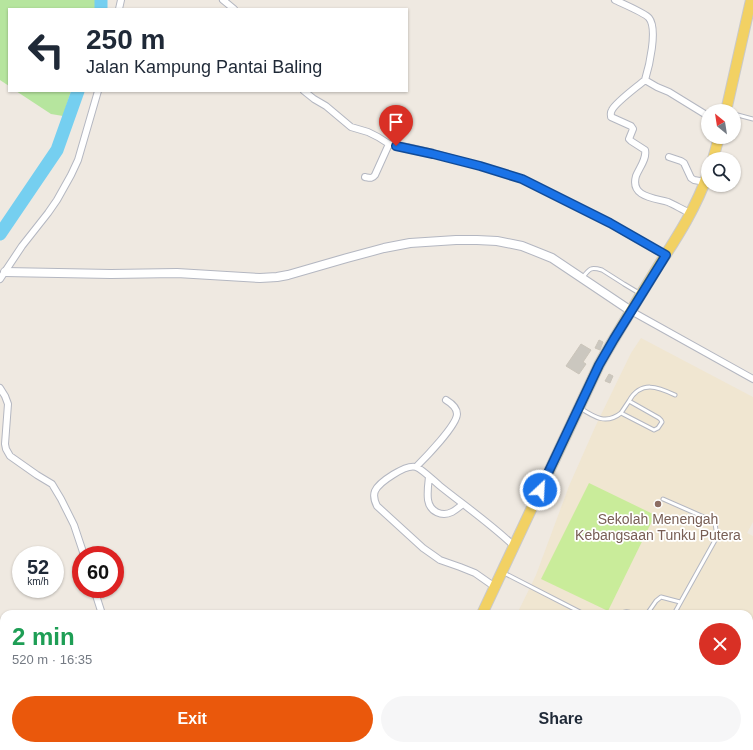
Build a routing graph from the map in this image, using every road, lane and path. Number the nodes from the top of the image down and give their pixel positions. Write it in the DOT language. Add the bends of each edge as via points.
graph roads {
  1 [pos="224,0"];
  2 [pos="615,0"];
  3 [pos="752,0"];
  4 [pos="233,8"];
  5 [pos="645,80"];
  6 [pos="98,92"];
  7 [pos="305,92"];
  8 [pos="728,104"];
  9 [pos="701,112"];
  10 [pos="741,116"];
  11 [pos="753,119"];
  12 [pos="389,144"];
  13 [pos="669,157"];
  14 [pos="366,177"];
  15 [pos="701,178"];
  16 [pos="701,189"];
  17 [pos="690,213"];
  18 [pos="666,255"];
  19 [pos="5,272"];
  20 [pos="582,278"];
  21 [pos="0,280"];
  22 [pos="642,294"];
  23 [pos="631,311"];
  24 [pos="753,379"];
  25 [pos="0,388"];
  26 [pos="675,395"];
  27 [pos="446,400"];
  28 [pos="629,401"];
  29 [pos="579,407"];
  30 [pos="621,413"];
  31 [pos="416,467"];
  32 [pos="429,477"];
  33 [pos="663,499"];
  34 [pos="463,504"];
  35 [pos="81,546"];
  36 [pos="514,546"];
  37 [pos="502,572"];
  38 [pos="495,587"];
  39 [pos="97,598"];
  40 [pos="680,602"];
  41 [pos="101,610"];
  42 [pos="484,610"];
  43 [pos="576,610"];
  44 [pos="650,610"];
  45 [pos="676,610"];
  1 -- 4 [label="street"];
  2 -- 5 [label="street" via="647,16 651,22 652,47"];
  3 -- 8 [label="main road"];
  5 -- 9 [label="street"];
  5 -- 17 [label="street" via="612,109 611,117 632,126 629,138 646,151 635,182 640,192 669,202"];
  6 -- 19 [label="street" via="78,160 71,175 57,200"];
  7 -- 12 [label="street" via="351,127 368,132"];
  10 -- 11 [label="lane"];
  12 -- 14 [label="street" via="375,176"];
  12 -- 18 [label="street" via="522,179 610,223"];
  13 -- 15 [label="street" via="681,161 691,178"];
  16 -- 17 [label="main road"];
  17 -- 18 [label="main road"];
  18 -- 22 [label="main road"];
  19 -- 20 [label="street" via="176,273 273,278 410,243 477,240 510,243 531,249 555,260"];
  19 -- 21 [label="street"];
  20 -- 22 [label="lane" via="591,269 602,270"];
  20 -- 23 [label="street"];
  22 -- 23 [label="main road"];
  23 -- 24 [label="street"];
  23 -- 29 [label="main road" via="599,365"];
  25 -- 35 [label="street" via="8,404 6,449 17,462 52,484 74,525"];
  26 -- 28 [label="lane" via="656,387 649,387 639,390"];
  27 -- 31 [label="street" via="457,410 455,421 435,448"];
  28 -- 30 [label="lane"];
  28 -- 30 [label="lane" via="662,422 654,430"];
  29 -- 30 [label="lane" via="606,420"];
  29 -- 36 [label="main road"];
  31 -- 32 [label="street"];
  31 -- 38 [label="street" via="404,469 385,480 374,492 377,506 440,560 475,573"];
  32 -- 34 [label="street"];
  32 -- 34 [label="street" via="428,500 436,512 450,513"];
  33 -- 40 [label="lane" via="713,521 718,535"];
  34 -- 36 [label="street" via="498,530"];
  36 -- 37 [label="main road"];
  37 -- 38 [label="main road"];
  37 -- 43 [label="lane"];
  38 -- 42 [label="main road"];
  39 -- 41 [label="street"];
  40 -- 44 [label="lane" via="661,597"];
  40 -- 45 [label="lane"];
}
